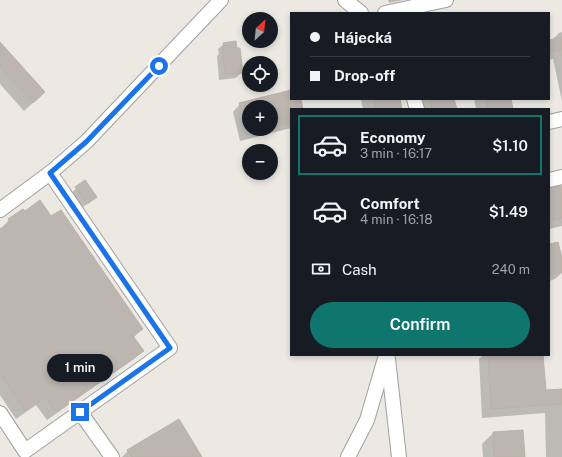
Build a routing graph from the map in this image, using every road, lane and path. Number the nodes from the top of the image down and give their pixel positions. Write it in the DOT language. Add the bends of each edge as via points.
graph roads {
  1 [pos="221,0"];
  2 [pos="345,0"];
  3 [pos="446,0"];
  4 [pos="360,12"];
  5 [pos="390,12"];
  6 [pos="562,119"];
  7 [pos="550,122"];
  8 [pos="50,173"];
  9 [pos="562,177"];
  10 [pos="550,180"];
  11 [pos="0,210"];
  12 [pos="387,356"];
  13 [pos="387,356"];
  14 [pos="80,412"];
  15 [pos="0,414"];
  16 [pos="27,454"];
  17 [pos="112,457"];
  18 [pos="348,457"];
  19 [pos="399,457"];
  1 -- 8 [label="street" via="86,142"];
  2 -- 4 [label="street"];
  3 -- 5 [label="street"];
  6 -- 7 [label="street"];
  8 -- 11 [label="street"];
  8 -- 14 [label="street" via="170,348"];
  9 -- 10 [label="street"];
  12 -- 18 [label="street" via="367,420"];
  13 -- 19 [label="street"];
  14 -- 16 [label="street"];
  14 -- 17 [label="street"];
  15 -- 16 [label="street"];
}
